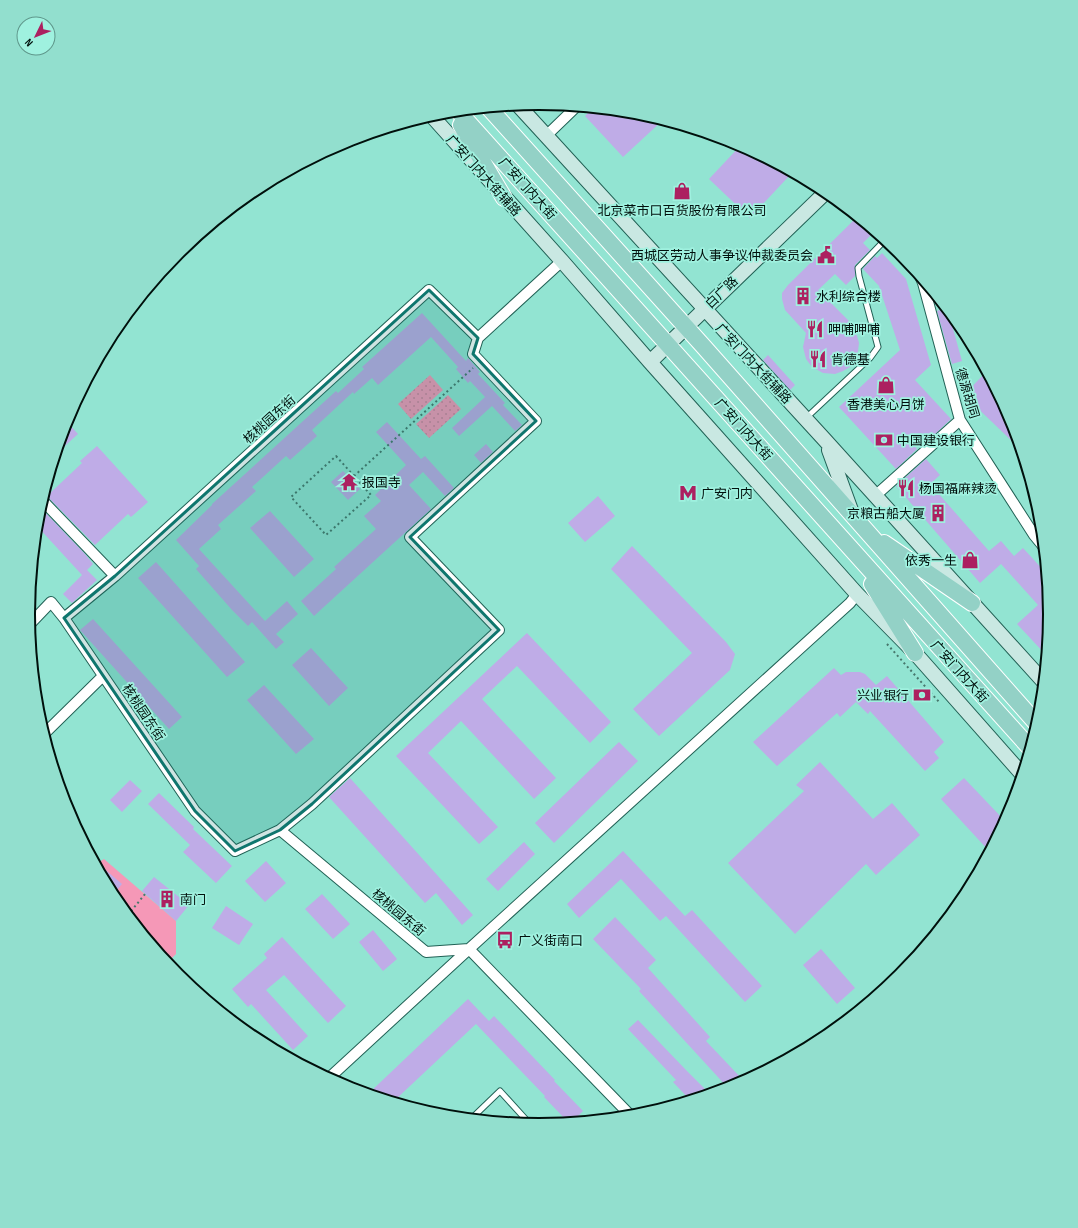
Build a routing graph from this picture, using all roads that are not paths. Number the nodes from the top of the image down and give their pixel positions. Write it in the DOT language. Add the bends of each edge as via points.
graph roads {
  1 [pos="523,110"];
  2 [pos="572,111"];
  3 [pos="493,112"];
  4 [pos="462,116"];
  5 [pos="457,117"];
  6 [pos="436,121"];
  7 [pos="546,136"];
  8 [pos="821,197"];
  9 [pos="504,198"];
  10 [pos="881,244"];
  11 [pos="562,261"];
  12 [pos="925,290"];
  13 [pos="704,309"];
  14 [pos="686,326"];
  15 [pos="478,338"];
  16 [pos="668,344"];
  17 [pos="650,362"];
  18 [pos="806,419"];
  19 [pos="960,420"];
  20 [pos="824,439"];
  21 [pos="876,496"];
  22 [pos="47,506"];
  23 [pos="852,515"];
  24 [pos="865,530"];
  25 [pos="1037,539"];
  26 [pos="848,547"];
  27 [pos="115,576"];
  28 [pos="858,594"];
  29 [pos="972,603"];
  30 [pos="64,618"];
  31 [pos="35,619"];
  32 [pos="915,653"];
  33 [pos="103,676"];
  34 [pos="1039,677"];
  35 [pos="1032,718"];
  36 [pos="49,729"];
  37 [pos="1026,744"];
  38 [pos="1018,770"];
  39 [pos="280,830"];
  40 [pos="468,949"];
  41 [pos="333,1074"];
  42 [pos="625,1110"];
  43 [pos="476,1114"];
  44 [pos="524,1118"];
  1 -- 7 [label="street, 广安门内大街辅路"];
  2 -- 7 [label="street"];
  3 -- 14 [label="main road, 广安门内大街"];
  4 -- 16 [label="main road, 广安门内大街"];
  5 -- 9 [label="main road"];
  6 -- 9 [label="street, 广安门内大街辅路"];
  7 -- 13 [label="street, 广安门内大街辅路"];
  8 -- 13 [label="street, 白广路"];
  9 -- 11 [label="street, 广安门内大街辅路"];
  10 -- 18 [label="lane" via="858,268 878,347 870,358"];
  11 -- 15 [label="street"];
  11 -- 17 [label="street, 广安门内大街辅路"];
  12 -- 19 [label="street, 德源胡同"];
  13 -- 14 [label="street, 白广路"];
  13 -- 18 [label="street, 广安门内大街辅路"];
  14 -- 16 [label="street, 白广路"];
  14 -- 23 [label="main road, 广安门内大街"];
  15 -- 27 [label="street, 核桃园东街" via="429,290"];
  15 -- 39 [label="street" via="473,354 536,421 410,537 499,630 312,804"];
  16 -- 17 [label="street, 白广路"];
  16 -- 26 [label="main road, 广安门内大街"];
  17 -- 28 [label="street, 广安门内大街辅路"];
  18 -- 20 [label="street, 广安门内大街辅路"];
  19 -- 21 [label="street"];
  19 -- 25 [label="street, 德源胡同"];
  20 -- 21 [label="street, 广安门内大街辅路"];
  20 -- 23 [label="street, 广安门内大街"];
  21 -- 29 [label="street, 广安门内大街辅路"];
  22 -- 27 [label="street"];
  23 -- 24 [label="main road, 广安门内大街"];
  24 -- 29 [label="main road"];
  24 -- 35 [label="main road, 广安门内大街"];
  26 -- 32 [label="main road"];
  26 -- 37 [label="main road, 广安门内大街"];
  27 -- 30 [label="street, 核桃园东街"];
  28 -- 32 [label="street, 广安门内大街"];
  28 -- 40 [label="street"];
  29 -- 34 [label="street"];
  30 -- 31 [label="street" via="51,602"];
  30 -- 33 [label="street, 核桃园东街"];
  32 -- 38 [label="street, 广安门内大街"];
  33 -- 36 [label="street"];
  33 -- 39 [label="street, 核桃园东街" via="194,811 236,851"];
  39 -- 40 [label="street, 核桃园东街" via="426,952"];
  40 -- 41 [label="street"];
  40 -- 42 [label="street"];
  43 -- 44 [label="lane" via="500,1091"];
}
